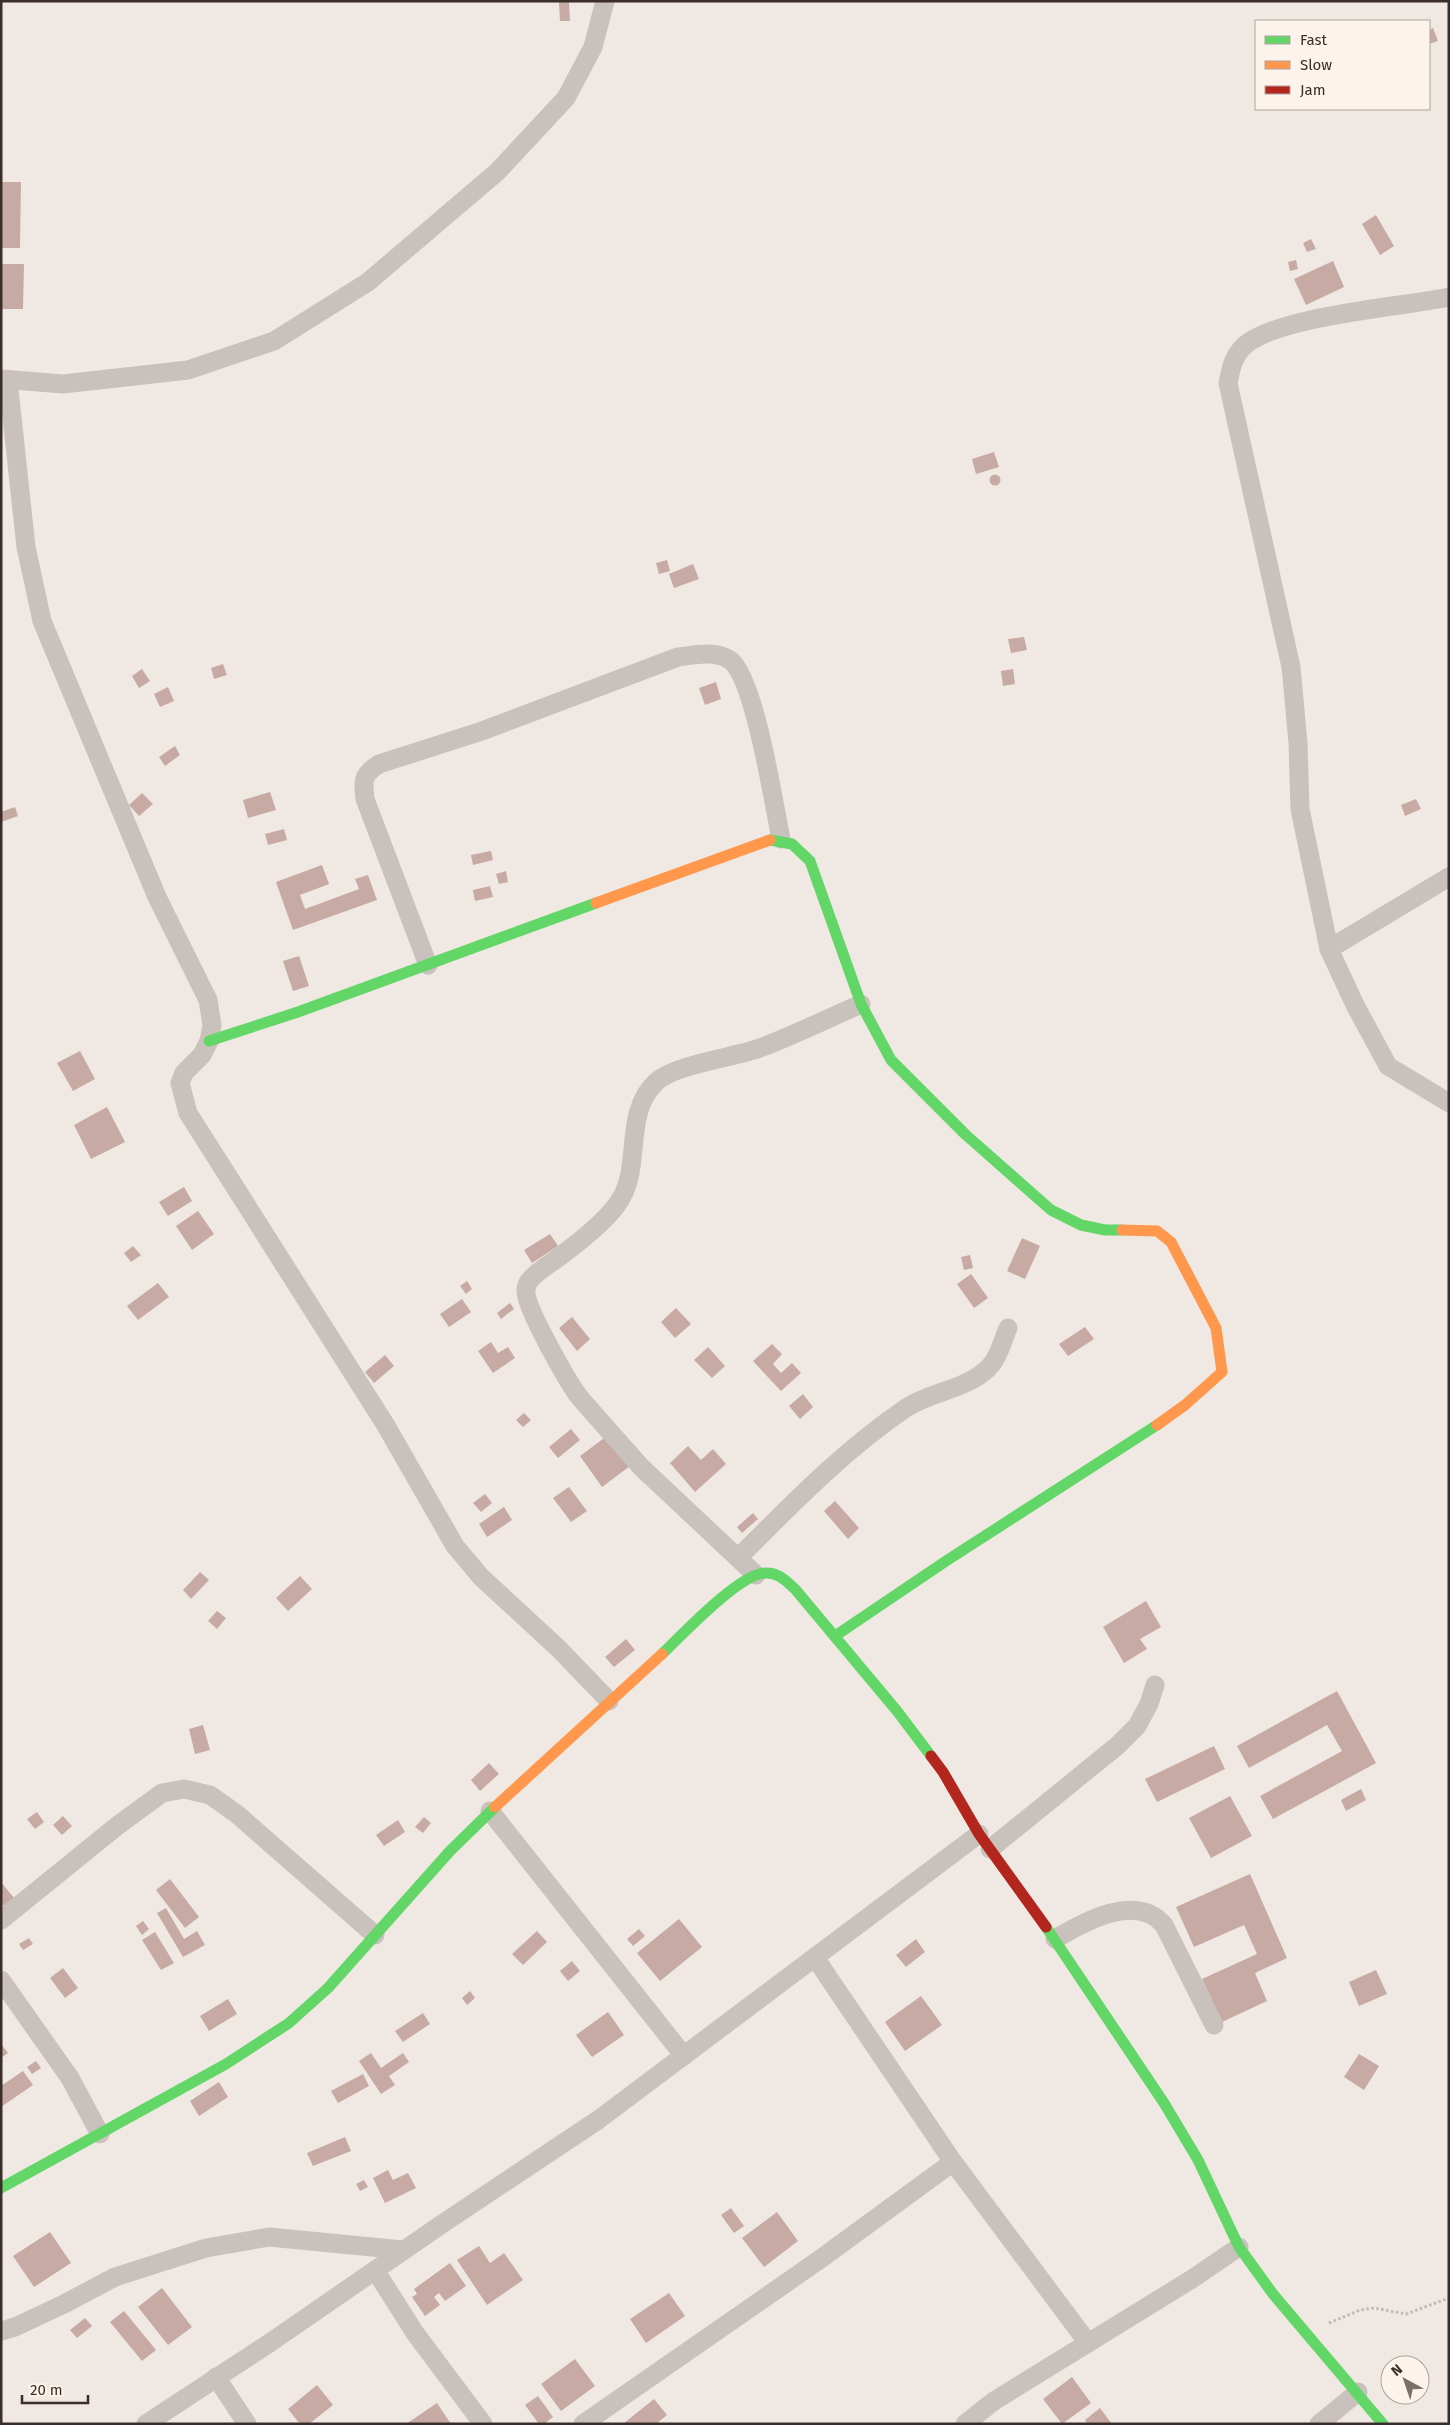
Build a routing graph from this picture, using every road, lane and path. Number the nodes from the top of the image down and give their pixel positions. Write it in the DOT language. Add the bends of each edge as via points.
graph roads {
  1 [pos="605,1"];
  2 [pos="1449,297"];
  3 [pos="5,379"];
  4 [pos="781,839"];
  5 [pos="1449,877"];
  6 [pos="1329,950"];
  7 [pos="428,965"];
  8 [pos="860,1004"];
  9 [pos="209,1042"];
  10 [pos="1449,1103"];
  11 [pos="1008,1328"];
  12 [pos="738,1558"];
  13 [pos="756,1575"];
  14 [pos="834,1636"];
  15 [pos="1155,1685"];
  16 [pos="609,1701"];
  17 [pos="490,1811"];
  18 [pos="985,1842"];
  19 [pos="1,1920"];
  20 [pos="375,1935"];
  21 [pos="1055,1939"];
  22 [pos="816,1959"];
  23 [pos="1,1980"];
  24 [pos="1214,2025"];
  25 [pos="684,2056"];
  26 [pos="100,2134"];
  27 [pos="953,2162"];
  28 [pos="1,2188"];
  29 [pos="1238,2247"];
  30 [pos="403,2250"];
  31 [pos="375,2270"];
  32 [pos="1449,2298"];
  33 [pos="1,2331"];
  34 [pos="1304,2331"];
  35 [pos="1088,2343"];
  36 [pos="216,2377"];
  37 [pos="1358,2392"];
  38 [pos="146,2424"];
  39 [pos="247,2424"];
  40 [pos="484,2424"];
  41 [pos="583,2424"];
  42 [pos="965,2424"];
  43 [pos="1320,2424"];
  44 [pos="1383,2424"];
  1 -- 3 [label="street" via="593,47 566,98 497,172 368,282 274,341 188,370 63,384"];
  2 -- 6 [label="street" via="1356,312 1258,337 1242,348 1232,363 1228,383 1291,667 1300,809"];
  3 -- 9 [label="street" via="26,547 42,621 157,897 208,1000 212,1025"];
  4 -- 7 [label="street" via="768,840"];
  4 -- 7 [label="street" via="759,730 739,670 729,660 708,653 678,657 482,731 379,764 368,771 363,781 365,800"];
  4 -- 8 [label="street" via="793,843 810,861"];
  5 -- 6 [label="street"];
  6 -- 10 [label="street" via="1388,1066"];
  7 -- 9 [label="street"];
  8 -- 12 [label="street" via="738,1056 681,1069 655,1083 642,1102 636,1120 627,1188 620,1201 526,1286 529,1303 572,1388 641,1467"];
  8 -- 14 [label="street" via="891,1060 966,1134 1051,1210 1081,1225 1164,1234 1216,1328 1222,1372 1204,1390 1150,1431 926,1573"];
  9 -- 16 [label="street" via="184,1073 180,1083 182,1097 197,1129 326,1327 455,1546 480,1577 559,1649"];
  11 -- 12 [label="street" via="994,1362 985,1372 909,1406 883,1424 816,1481"];
  12 -- 13 [label="street"];
  13 -- 14 [label="street" via="764,1571 777,1575 794,1589"];
  13 -- 16 [label="street" via="714,1606"];
  14 -- 18 [label="street" via="943,1772"];
  15 -- 18 [label="street" via="1137,1726 1117,1746"];
  16 -- 17 [label="street"];
  17 -- 20 [label="street"];
  17 -- 25 [label="street"];
  18 -- 21 [label="street"];
  18 -- 22 [label="street"];
  19 -- 20 [label="street" via="162,1793 184,1790 210,1795 238,1815"];
  20 -- 26 [label="street" via="328,1988 289,2023 226,2064"];
  21 -- 24 [label="street" via="1086,1921 1109,1913 1131,1911 1158,1918"];
  21 -- 29 [label="street" via="1198,2160"];
  22 -- 25 [label="street"];
  22 -- 27 [label="street"];
  23 -- 26 [label="street" via="70,2078"];
  25 -- 30 [label="street" via="598,2120"];
  26 -- 28 [label="street"];
  27 -- 35 [label="street"];
  27 -- 41 [label="street" via="819,2260"];
  29 -- 34 [label="street"];
  29 -- 35 [label="street"];
  30 -- 31 [label="street"];
  30 -- 33 [label="street" via="269,2237 206,2248 114,2277 32,2320"];
  31 -- 36 [label="street"];
  31 -- 40 [label="street" via="415,2333"];
  32 -- 34 [label="path" via="1402,2314 1368,2308"];
  34 -- 37 [label="street"];
  35 -- 42 [label="street" via="994,2401"];
  36 -- 38 [label="street"];
  36 -- 39 [label="street"];
  37 -- 43 [label="street"];
  37 -- 44 [label="street"];
}
